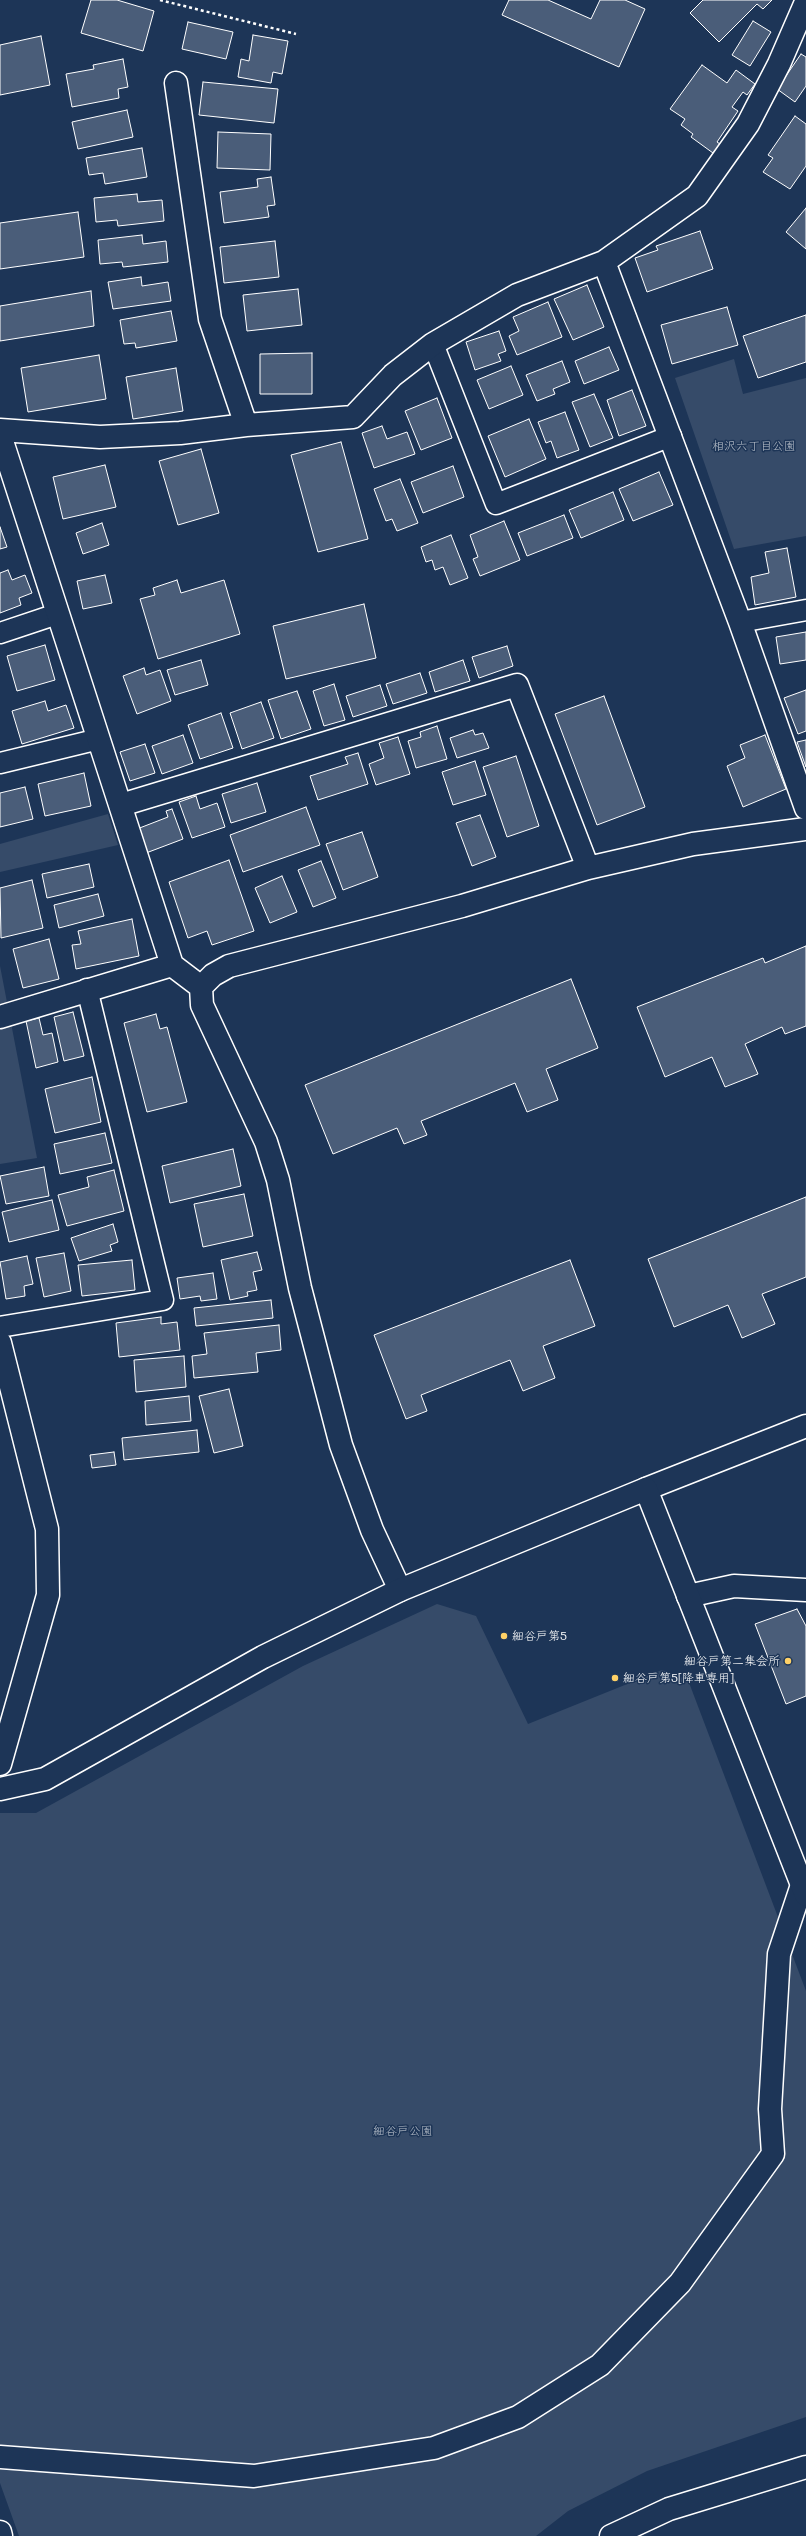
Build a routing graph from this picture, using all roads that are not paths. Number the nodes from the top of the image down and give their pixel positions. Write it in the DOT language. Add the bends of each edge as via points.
graph roads {
  1 [pos="806,1"];
  2 [pos="176,83"];
  3 [pos="604,262"];
  4 [pos="433,344"];
  5 [pos="246,425"];
  6 [pos="0,430"];
  7 [pos="0,435"];
  8 [pos="671,436"];
  9 [pos="806,610"];
  10 [pos="57,614"];
  11 [pos="740,622"];
  12 [pos="0,633"];
  13 [pos="98,739"];
  14 [pos="0,763"];
  15 [pos="121,805"];
  16 [pos="806,808"];
  17 [pos="806,829"];
  18 [pos="588,868"];
  19 [pos="172,965"];
  20 [pos="201,987"];
  21 [pos="87,989"];
  22 [pos="0,1017"];
  23 [pos="0,1327"];
  24 [pos="0,1343"];
  25 [pos="806,1426"];
  26 [pos="646,1488"];
  27 [pos="400,1590"];
  28 [pos="806,1590"];
  29 [pos="688,1596"];
  30 [pos="0,1764"];
  31 [pos="0,1789"];
  32 [pos="804,1890"];
  33 [pos="0,2457"];
  34 [pos="806,2466"];
  35 [pos="0,2532"];
  36 [pos="1,2536"];
  37 [pos="611,2536"];
  1 -- 3 [label="street" via="779,64 748,124 697,196"];
  2 -- 5 [label="street" via="210,319"];
  3 -- 4 [label="street" via="517,295"];
  3 -- 8 [label="street"];
  4 -- 5 [label="street" via="392,375 353,417"];
  4 -- 8 [label="lane" via="496,504"];
  5 -- 6 [label="street" via="180,433 100,437"];
  7 -- 10 [label="street"];
  8 -- 11 [label="street"];
  9 -- 11 [label="lane"];
  10 -- 12 [label="lane"];
  10 -- 13 [label="street"];
  11 -- 16 [label="street"];
  13 -- 14 [label="lane"];
  13 -- 15 [label="street"];
  15 -- 18 [label="street" via="517,685"];
  15 -- 19 [label="street"];
  17 -- 18 [label="street" via="693,844"];
  18 -- 20 [label="street" via="462,906 229,966 213,974"];
  19 -- 20 [label="street"];
  19 -- 21 [label="street"];
  20 -- 27 [label="street" via="202,1005 266,1142 278,1180 300,1288 341,1445 372,1530"];
  21 -- 22 [label="street"];
  21 -- 23 [label="lane" via="163,1300"];
  24 -- 30 [label="street" via="47,1529 48,1595"];
  25 -- 26 [label="street"];
  26 -- 27 [label="street"];
  26 -- 29 [label="street"];
  27 -- 31 [label="street" via="263,1657 45,1779"];
  28 -- 29 [label="street" via="734,1586"];
  29 -- 32 [label="street"];
  32 -- 33 [label="street" via="779,1954 770,2109 773,2154 680,2283 600,2366 518,2417 434,2448 254,2476"];
  34 -- 37 [label="street" via="669,2509"];
  35 -- 36 [label="street"];
}
